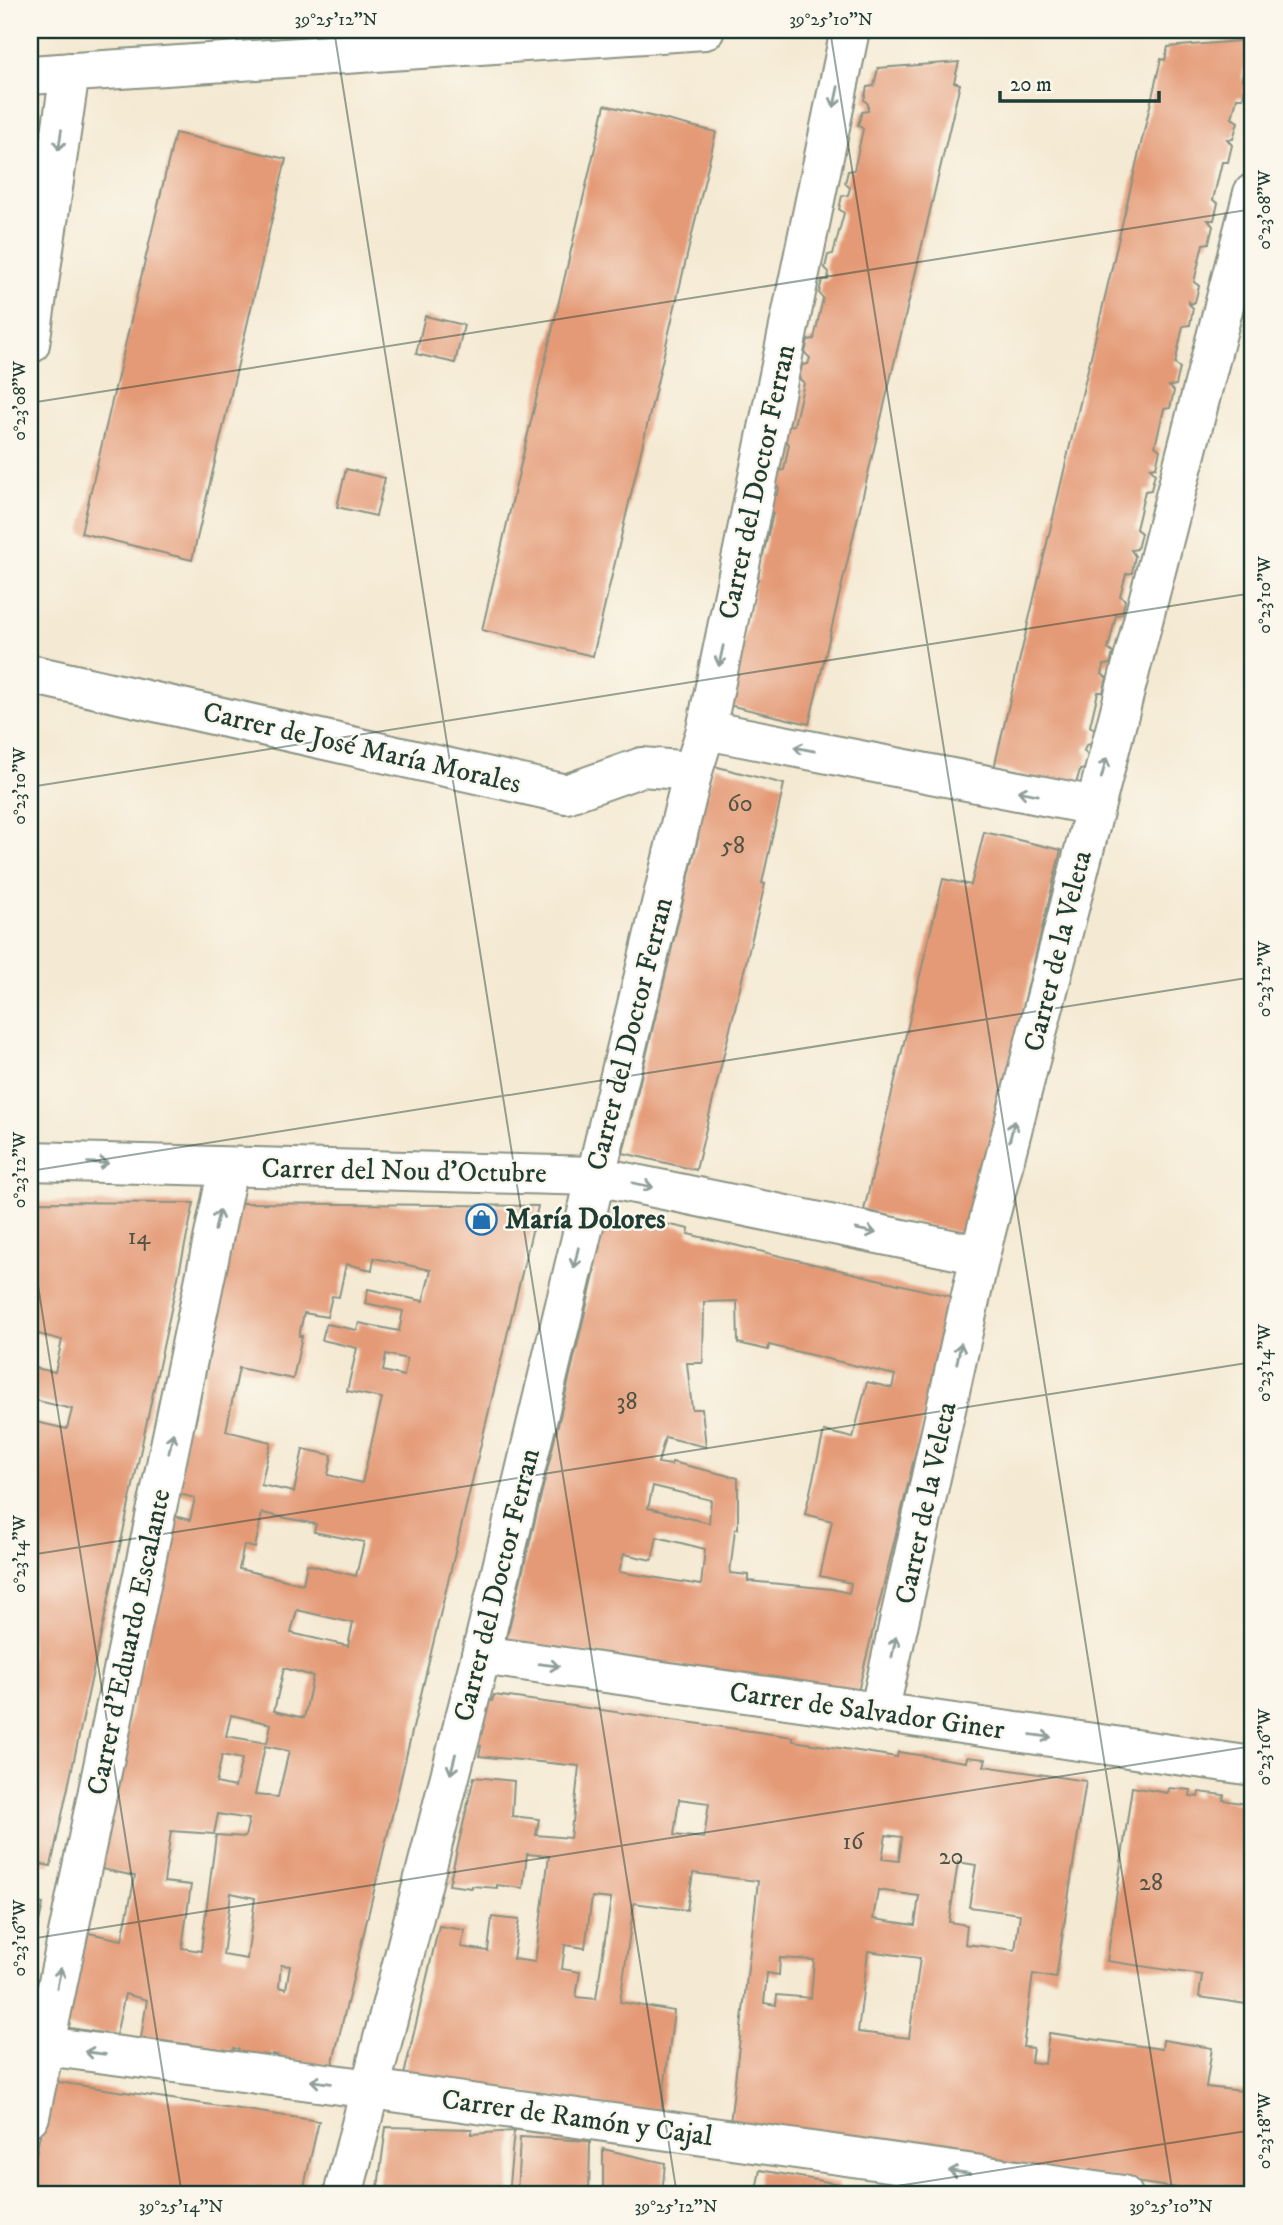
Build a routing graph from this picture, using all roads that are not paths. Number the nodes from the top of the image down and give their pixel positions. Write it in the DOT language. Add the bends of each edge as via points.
graph roads {
  1 [pos="705,30"];
  2 [pos="849,30"];
  3 [pos="70,72"];
  4 [pos="30,75"];
  5 [pos="1253,193"];
  6 [pos="30,344"];
  7 [pos="30,674"];
  8 [pos="706,730"];
  9 [pos="693,771"];
  10 [pos="1095,806"];
  11 [pos="30,1161"];
  12 [pos="228,1168"];
  13 [pos="596,1176"];
  14 [pos="980,1255"];
  15 [pos="481,1655"];
  16 [pos="879,1713"];
  17 [pos="1253,1766"];
  18 [pos="37,2045"];
  19 [pos="371,2089"];
  20 [pos="30,2116"];
  21 [pos="343,2195"];
  22 [pos="1123,2195"];
  1 -- 3 [label="street"];
  2 -- 8 [label="street, Carrer del Doctor Ferran, one-way"];
  3 -- 4 [label="street"];
  3 -- 6 [label="street, one-way"];
  10 -- 5 [label="street, Carrer de la Veleta, one-way"];
  7 -- 9 [label="street, Carrer de José María Morales" via="566,794 642,767"];
  8 -- 9 [label="street, Carrer del Doctor Ferran"];
  10 -- 8 [label="street, one-way"];
  9 -- 13 [label="street, Carrer del Doctor Ferran"];
  14 -- 10 [label="street, Carrer de la Veleta, one-way"];
  11 -- 12 [label="street, Carrer del Nou d'Octubre, one-way"];
  12 -- 13 [label="street, Carrer del Nou d'Octubre"];
  18 -- 12 [label="street, Carrer d'Eduardo Escalante, one-way"];
  13 -- 14 [label="street, Carrer del Nou d'Octubre, one-way"];
  13 -- 15 [label="street, Carrer del Doctor Ferran, one-way"];
  16 -- 14 [label="street, Carrer de la Veleta, one-way"];
  15 -- 16 [label="street, Carrer de Salvador Giner, one-way"];
  15 -- 19 [label="street, Carrer del Doctor Ferran, one-way"];
  16 -- 17 [label="street, Carrer de Salvador Giner, one-way"];
  19 -- 18 [label="street, Carrer de Ramón y Cajal, one-way"];
  18 -- 20 [label="street, Carrer d'Eduardo Escalante"];
  19 -- 21 [label="street, Carrer del Doctor Ferran"];
  22 -- 19 [label="street, Carrer de Ramón y Cajal, one-way"];
}
